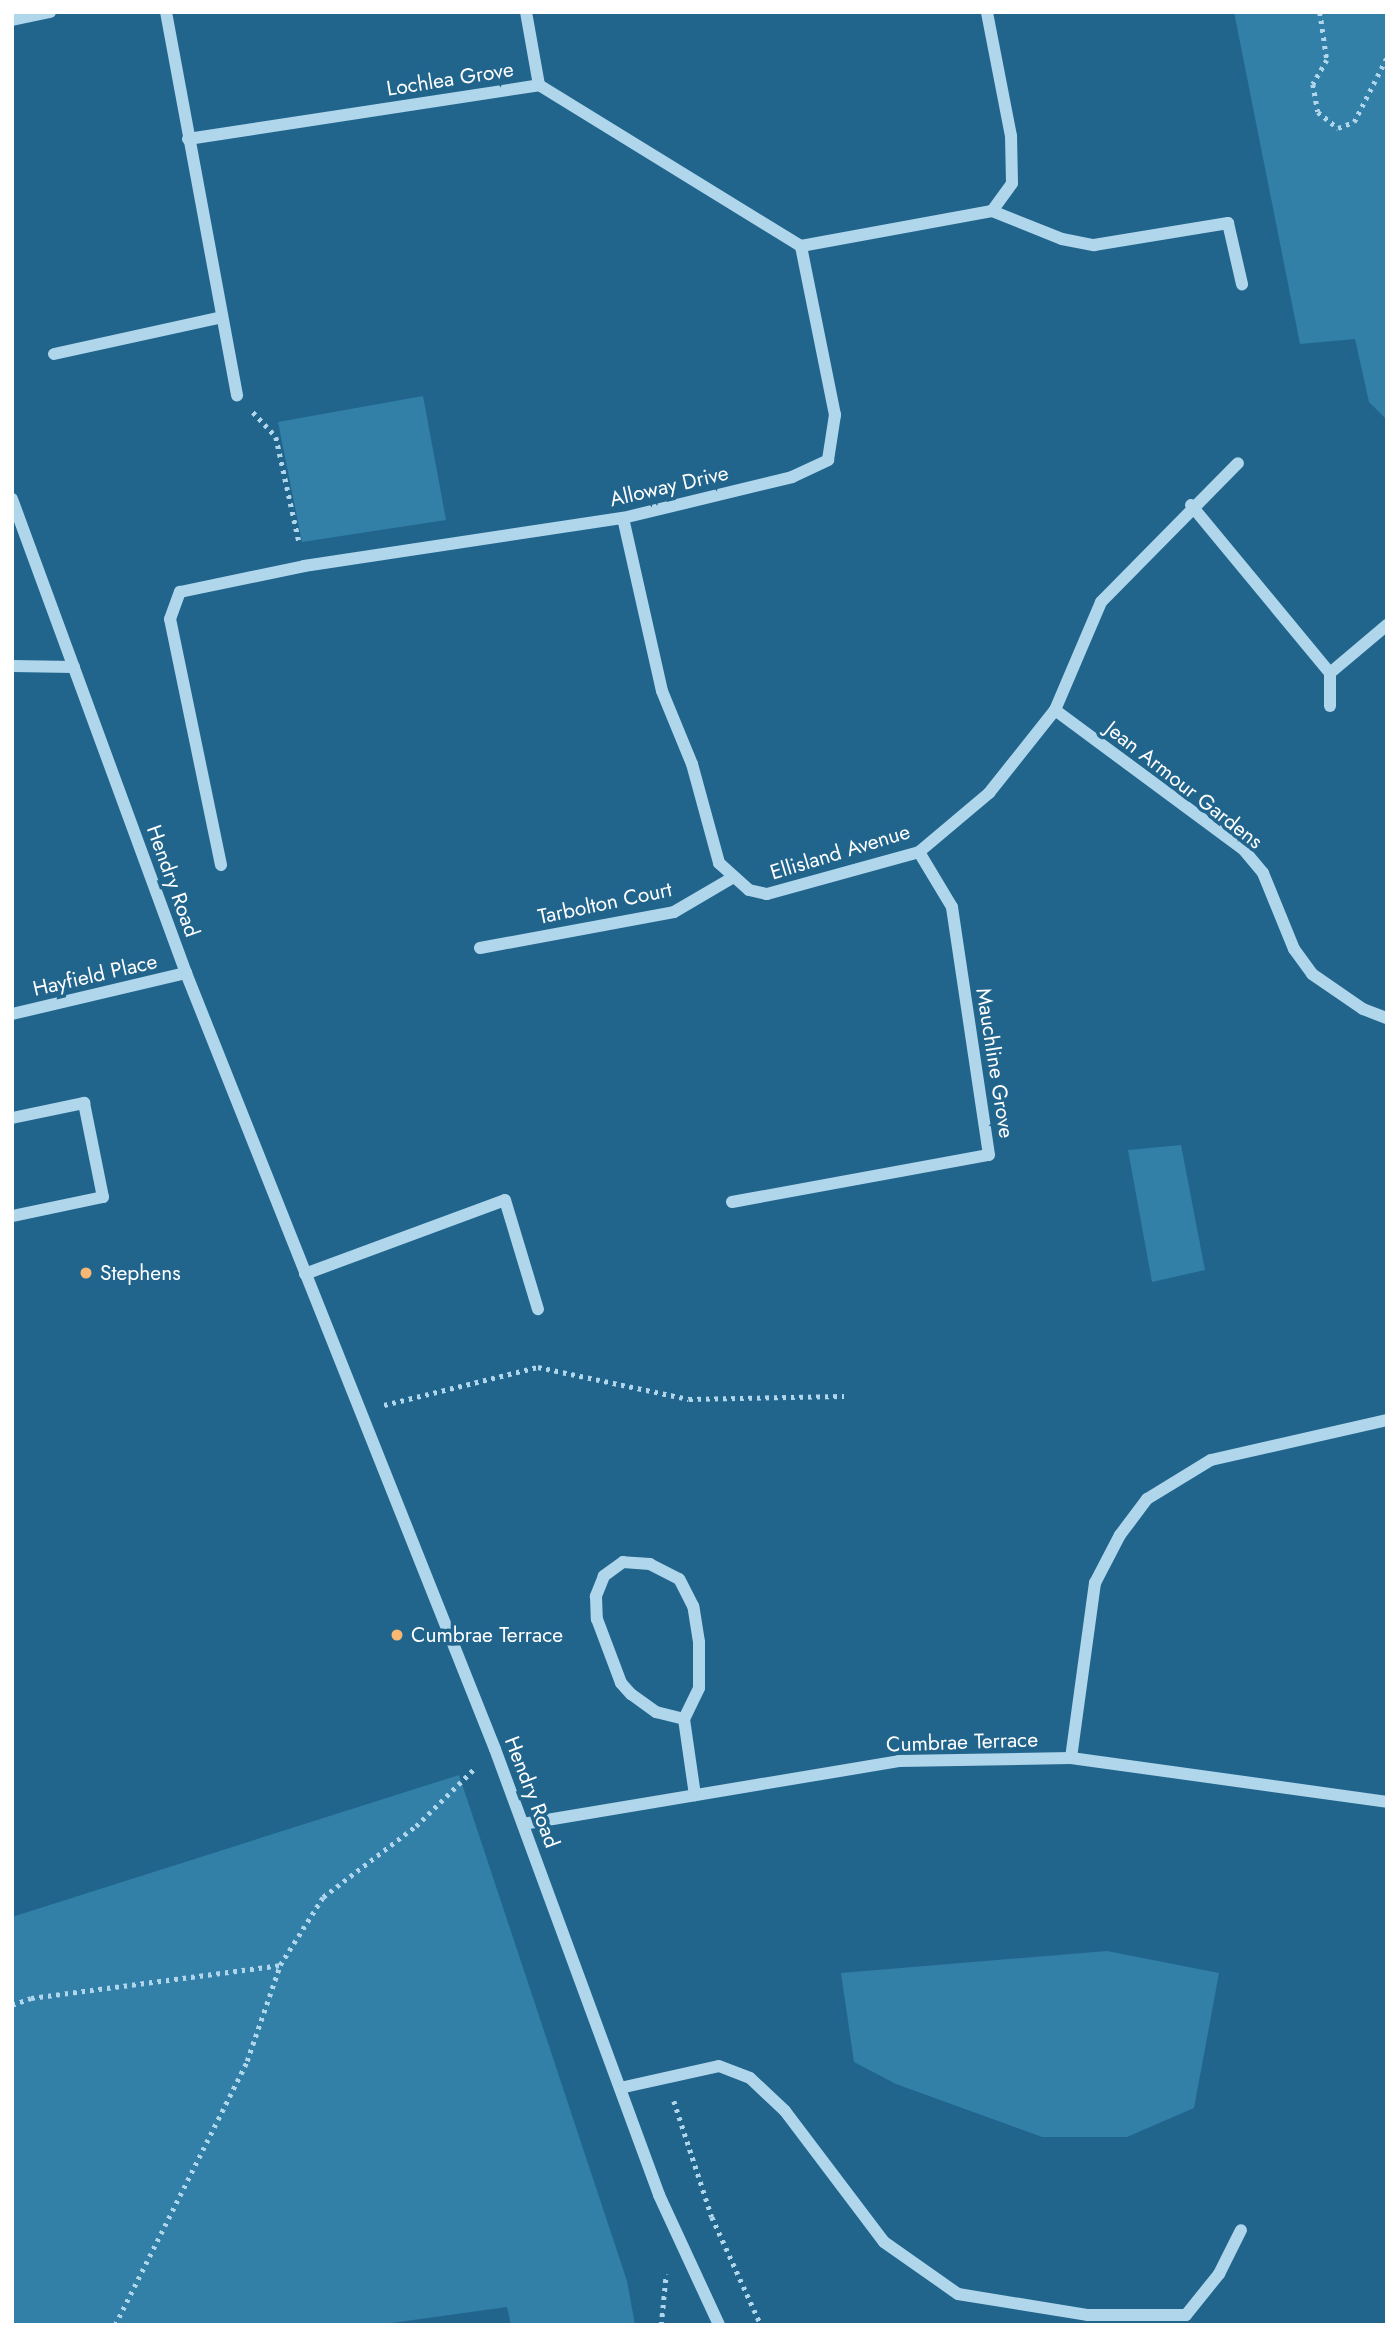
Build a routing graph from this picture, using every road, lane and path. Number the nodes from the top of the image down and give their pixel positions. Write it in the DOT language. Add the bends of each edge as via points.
graph roads {
  1 [pos="50,12"];
  2 [pos="166,12"];
  3 [pos="526,12"];
  4 [pos="987,12"];
  5 [pos="1320,12"];
  6 [pos="12,20"];
  7 [pos="1387,57"];
  8 [pos="539,85"];
  9 [pos="188,139"];
  10 [pos="992,211"];
  11 [pos="801,246"];
  12 [pos="1242,284"];
  13 [pos="222,317"];
  14 [pos="54,354"];
  15 [pos="237,395"];
  16 [pos="1238,463"];
  17 [pos="12,499"];
  18 [pos="1191,505"];
  19 [pos="623,518"];
  20 [pos="304,566"];
  21 [pos="1387,625"];
  22 [pos="12,666"];
  23 [pos="74,667"];
  24 [pos="1330,673"];
  25 [pos="1330,706"];
  26 [pos="1055,710"];
  27 [pos="919,852"];
  28 [pos="221,865"];
  29 [pos="732,878"];
  30 [pos="480,948"];
  31 [pos="186,973"];
  32 [pos="12,1014"];
  33 [pos="1387,1018"];
  34 [pos="12,1118"];
  35 [pos="732,1202"];
  36 [pos="12,1216"];
  37 [pos="305,1274"];
  38 [pos="538,1309"];
  39 [pos="844,1396"];
  40 [pos="360,1411"];
  41 [pos="1387,1420"];
  42 [pos="684,1719"];
  43 [pos="495,1749"];
  44 [pos="1071,1758"];
  45 [pos="695,1795"];
  46 [pos="1387,1802"];
  47 [pos="523,1824"];
  48 [pos="280,1965"];
  49 [pos="12,2005"];
  50 [pos="667,2076"];
  51 [pos="620,2088"];
  52 [pos="1241,2230"];
  53 [pos="115,2325"];
  54 [pos="719,2325"];
  55 [pos="761,2325"];
  1 -- 6 [label="street"];
  2 -- 9 [label="street"];
  3 -- 8 [label="street"];
  4 -- 10 [label="street" via="1011,136 1012,183"];
  5 -- 7 [label="path" via="1328,60 1313,84 1318,112 1338,128 1354,122"];
  8 -- 9 [label="street, Lochlea Grove"];
  8 -- 11 [label="street, Lochlea Grove"];
  9 -- 13 [label="street"];
  10 -- 11 [label="street"];
  10 -- 12 [label="street" via="1062,239 1094,245 1228,223"];
  11 -- 19 [label="street, Alloway Drive" via="835,415 828,460 792,477"];
  13 -- 14 [label="street"];
  13 -- 15 [label="street"];
  15 -- 20 [label="path" via="276,437"];
  16 -- 18 [label="street, Ellisland Avenue"];
  17 -- 23 [label="street, Hendry Road"];
  18 -- 24 [label="street"];
  18 -- 26 [label="street, Ellisland Avenue" via="1101,602"];
  19 -- 20 [label="street, Alloway Drive"];
  19 -- 29 [label="street" via="662,691 692,764 719,863"];
  20 -- 28 [label="street, Alloway Drive" via="180,592 170,619"];
  21 -- 24 [label="street"];
  22 -- 23 [label="street"];
  23 -- 31 [label="street, Hendry Road"];
  24 -- 25 [label="street"];
  26 -- 27 [label="street, Ellisland Avenue" via="989,793"];
  26 -- 33 [label="street, Jean Armour Gardens" via="1243,849 1263,873 1294,949 1312,974 1363,1009"];
  27 -- 29 [label="street, Ellisland Avenue" via="767,894 749,890"];
  27 -- 35 [label="street, Mauchline Grove" via="952,907 989,1155"];
  29 -- 30 [label="street, Tarbolton Court" via="674,912"];
  31 -- 32 [label="street, Hayfield Place"];
  31 -- 37 [label="street, Hendry Road"];
  34 -- 36 [label="street" via="84,1103 103,1197"];
  37 -- 38 [label="street" via="505,1200"];
  37 -- 40 [label="street, Hendry Road"];
  39 -- 40 [label="path" via="689,1399 538,1367"];
  40 -- 43 [label="street, Hendry Road"];
  41 -- 44 [label="street" via="1211,1460 1147,1499 1120,1535 1095,1583"];
  42 -- 42 [label="street" via="656,1712 621,1683 597,1619 596,1596 604,1576 623,1562 650,1564 679,1579 693,1606 699,1688"];
  42 -- 45 [label="street"];
  43 -- 47 [label="street, Hendry Road"];
  43 -- 48 [label="path" via="416,1826 323,1896"];
  44 -- 45 [label="street, Cumbrae Terrace" via="900,1761"];
  44 -- 46 [label="street, Cumbrae Terrace"];
  45 -- 47 [label="street, Cumbrae Terrace"];
  47 -- 51 [label="street, Hendry Road"];
  48 -- 49 [label="path" via="31,1998"];
  48 -- 53 [label="path" via="247,2061"];
  50 -- 51 [label="street"];
  50 -- 52 [label="street" via="719,2066 750,2078 785,2111 884,2242 958,2294 1088,2315 1186,2315 1219,2274"];
  50 -- 55 [label="path" via="712,2217"];
  51 -- 54 [label="street, Hendry Road" via="659,2195"];
}
